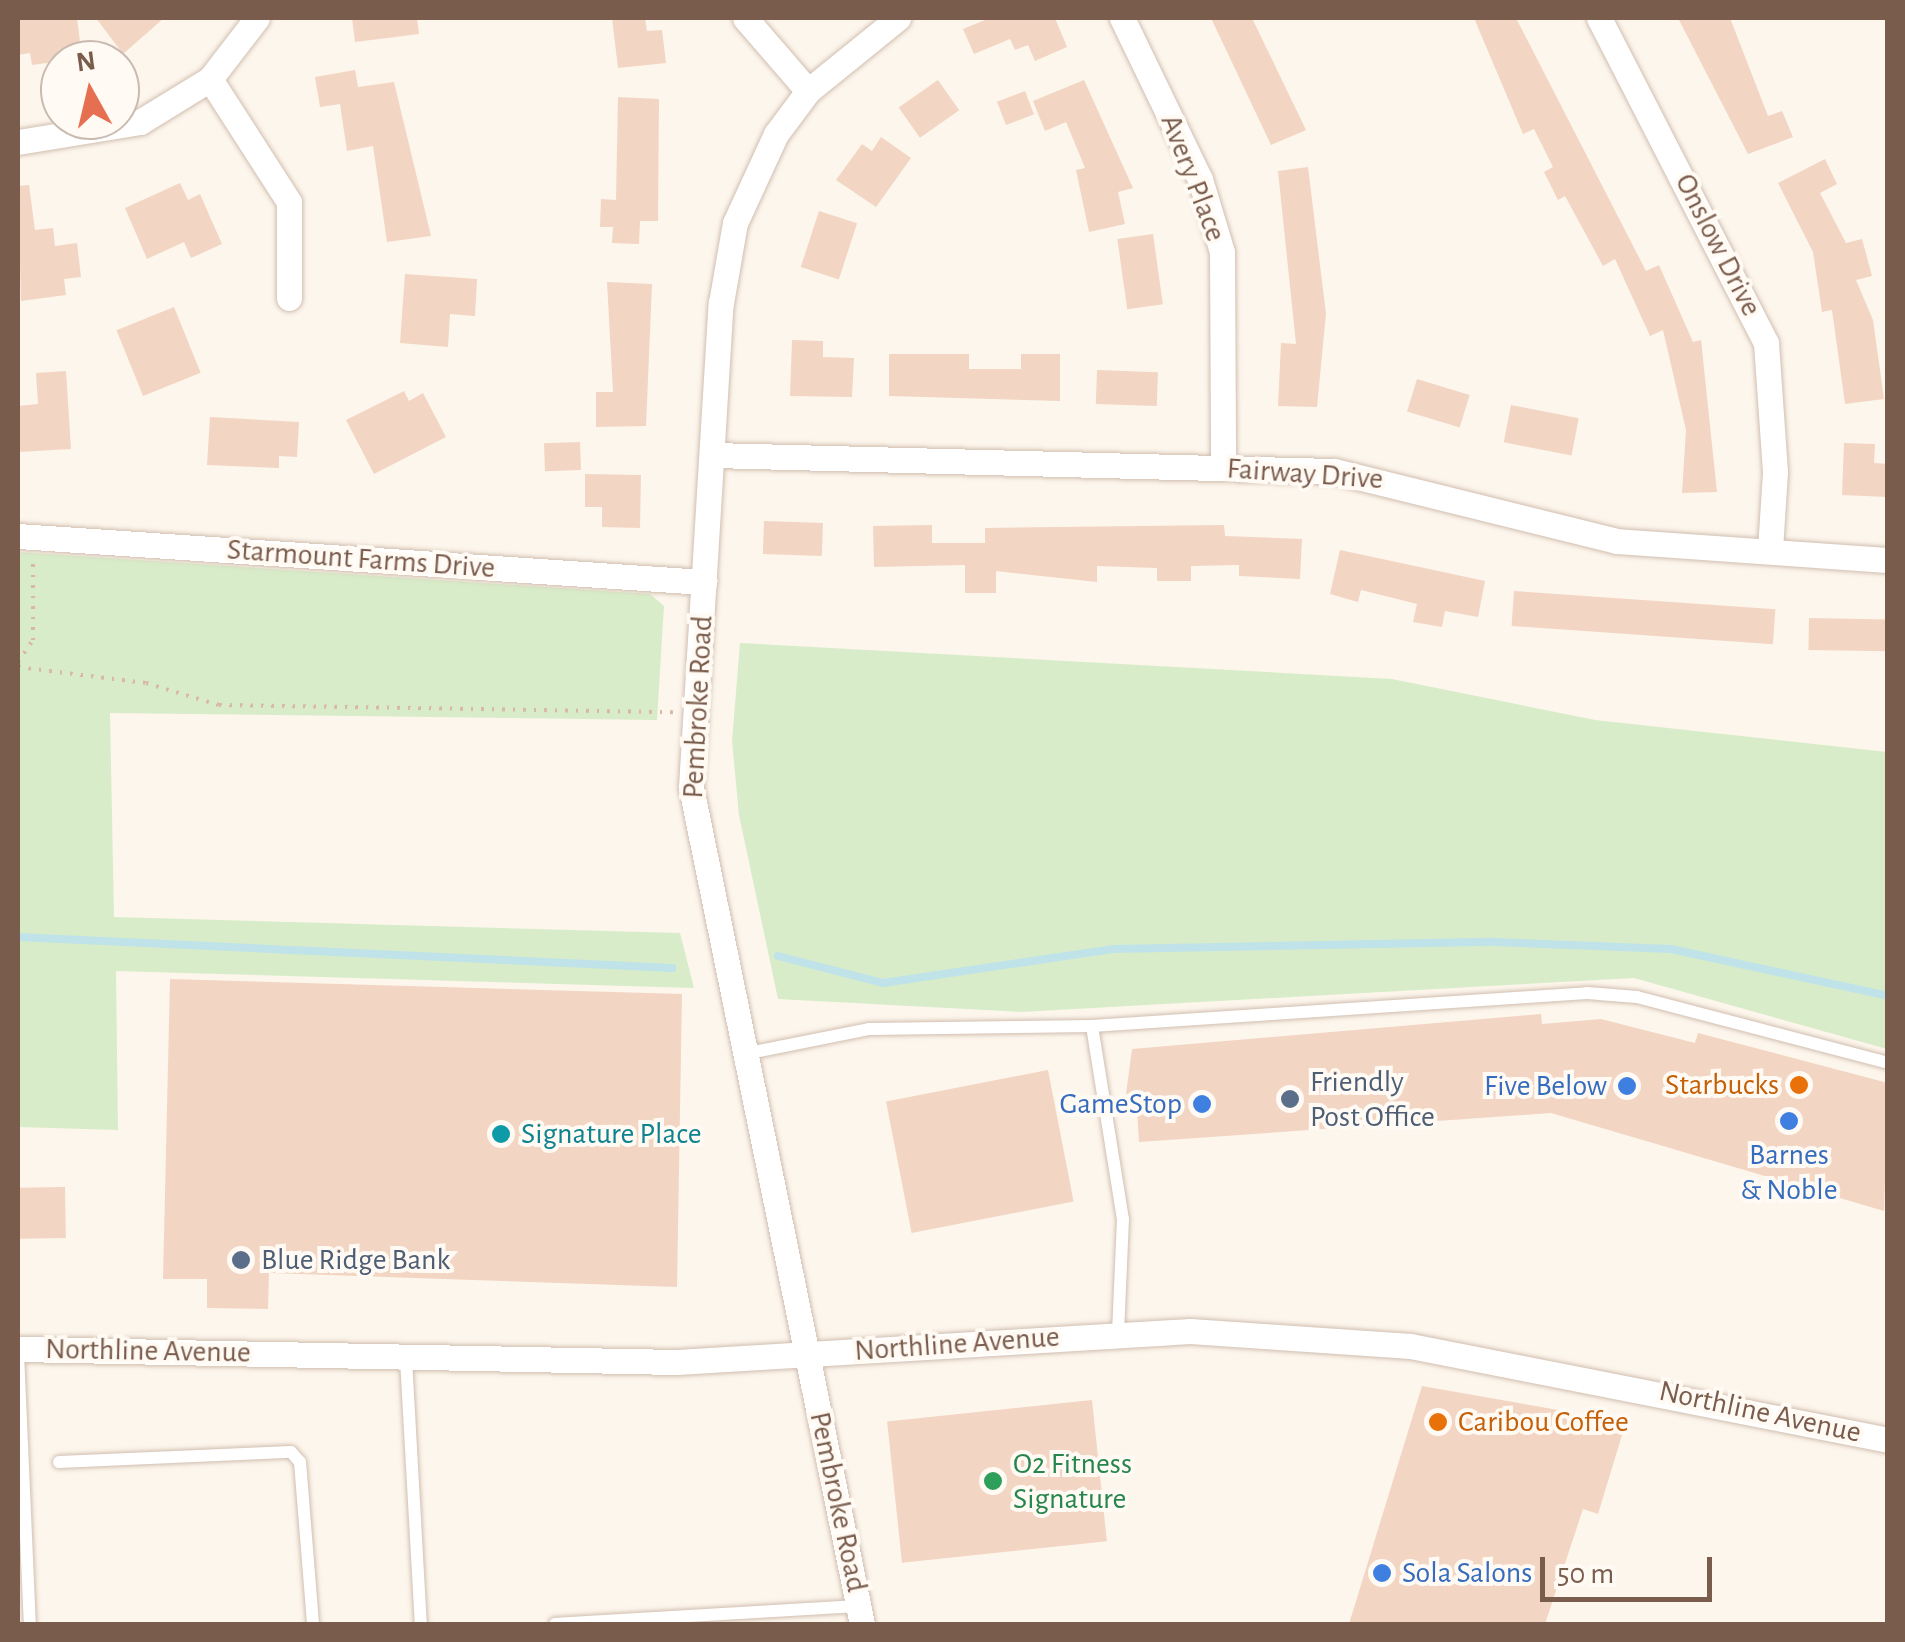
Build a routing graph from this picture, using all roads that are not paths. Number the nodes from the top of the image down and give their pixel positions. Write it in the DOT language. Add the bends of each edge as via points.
graph roads {
  1 [pos="257,18"];
  2 [pos="745,18"];
  3 [pos="898,18"];
  4 [pos="1122,18"];
  5 [pos="1598,18"];
  6 [pos="210,79"];
  7 [pos="808,91"];
  8 [pos="18,142"];
  9 [pos="289,298"];
  10 [pos="713,455"];
  11 [pos="1223,468"];
  12 [pos="26,536"];
  13 [pos="1770,550"];
  14 [pos="1888,560"];
  15 [pos="704,582"];
  16 [pos="1092,1026"];
  17 [pos="741,1055"];
  18 [pos="1888,1063"];
  19 [pos="1118,1332"];
  20 [pos="18,1351"];
  21 [pos="808,1354"];
  22 [pos="406,1359"];
  23 [pos="1888,1440"];
  24 [pos="60,1462"];
  25 [pos="861,1615"];
  26 [pos="689,1620"];
  27 [pos="30,1624"];
  28 [pos="313,1624"];
  29 [pos="421,1624"];
  30 [pos="555,1624"];
  1 -- 6 [label="street"];
  2 -- 7 [label="street"];
  3 -- 7 [label="street, Pembroke Road"];
  4 -- 11 [label="street, Avery Place" via="1200,180 1222,252"];
  5 -- 13 [label="street, Onslow Drive" via="1766,342 1776,472"];
  6 -- 8 [label="street" via="140,122"];
  6 -- 9 [label="street" via="289,202"];
  7 -- 10 [label="street, Pembroke Road" via="776,134 735,223"];
  10 -- 11 [label="street, Fairway Drive"];
  10 -- 15 [label="street, Pembroke Road"];
  11 -- 13 [label="street, Fairway Drive" via="1391,479 1616,540"];
  12 -- 15 [label="street, Starmount Farms Drive"];
  13 -- 14 [label="street, Fairway Drive"];
  15 -- 17 [label="street, Pembroke Road" via="694,820"];
  16 -- 17 [label="lane" via="869,1029"];
  16 -- 18 [label="lane" via="1586,993 1637,997"];
  16 -- 19 [label="lane" via="1123,1219"];
  17 -- 21 [label="street, Pembroke Road"];
  19 -- 21 [label="street, Northline Avenue"];
  19 -- 23 [label="street, Northline Avenue" via="1410,1346"];
  20 -- 22 [label="street, Northline Avenue"];
  20 -- 27 [label="lane"];
  21 -- 22 [label="street, Northline Avenue"];
  21 -- 25 [label="street, Pembroke Road"];
  22 -- 29 [label="lane"];
  24 -- 28 [label="lane" via="291,1452 300,1462"];
  25 -- 26 [label="lane"];
  26 -- 30 [label="lane"];
}
